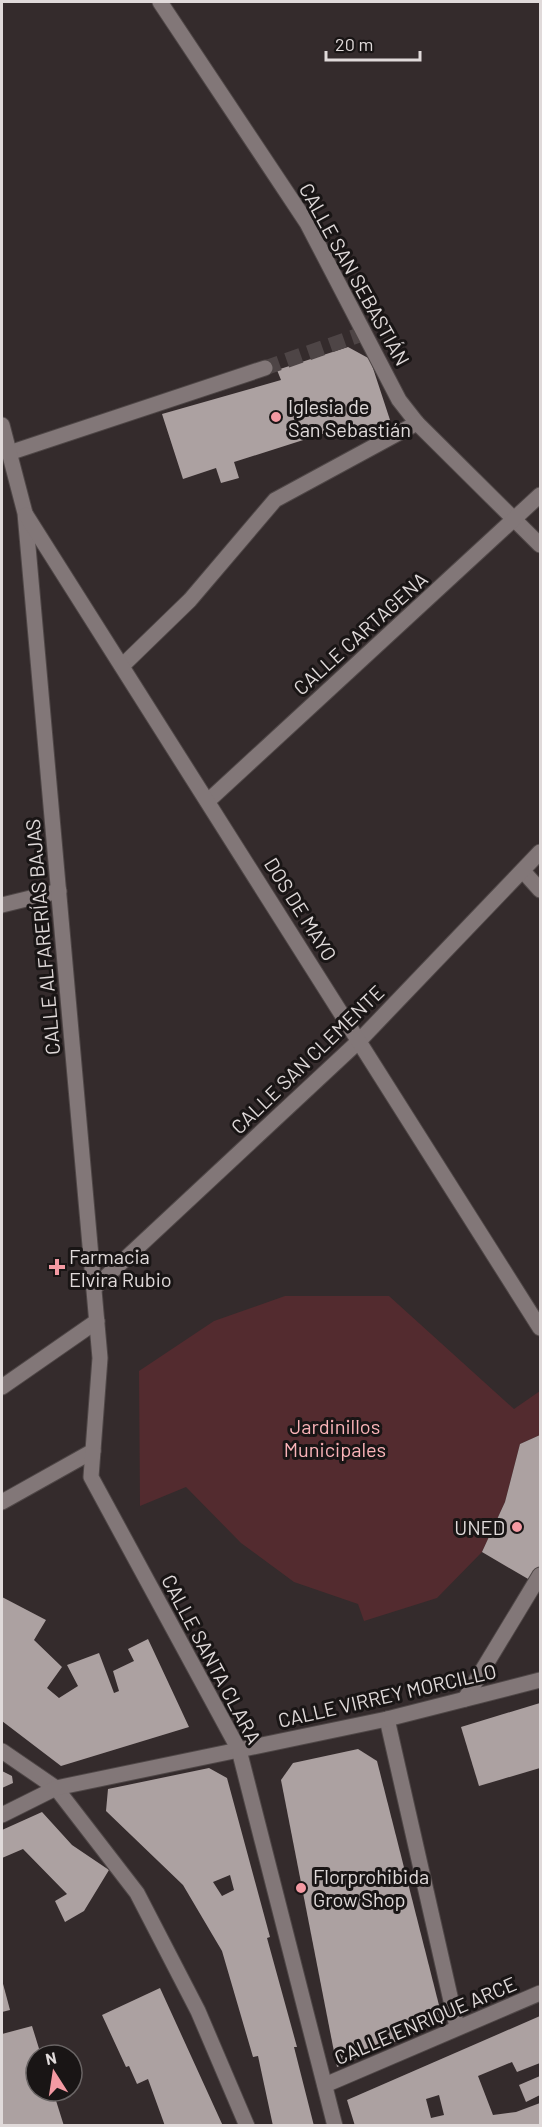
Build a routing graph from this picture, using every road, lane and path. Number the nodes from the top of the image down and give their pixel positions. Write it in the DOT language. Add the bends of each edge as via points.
graph roads {
  1 [pos="160,2"];
  2 [pos="265,368"];
  3 [pos="417,423"];
  4 [pos="2,425"];
  5 [pos="9,453"];
  6 [pos="540,495"];
  7 [pos="25,513"];
  8 [pos="516,520"];
  9 [pos="540,545"];
  10 [pos="123,666"];
  11 [pos="208,801"];
  12 [pos="540,852"];
  13 [pos="523,871"];
  14 [pos="540,890"];
  15 [pos="59,891"];
  16 [pos="2,905"];
  17 [pos="360,1041"];
  18 [pos="94,1288"];
  19 [pos="97,1321"];
  20 [pos="540,1328"];
  21 [pos="100,1358"];
  22 [pos="2,1387"];
  23 [pos="93,1451"];
  24 [pos="2,1502"];
  25 [pos="540,1575"];
  26 [pos="540,1680"];
  27 [pos="465,1699"];
  28 [pos="387,1719"];
  29 [pos="239,1750"];
  30 [pos="2,1751"];
  31 [pos="56,1788"];
  32 [pos="2,1815"];
  33 [pos="540,1993"];
  34 [pos="457,2027"];
  35 [pos="325,2085"];
  36 [pos="247,2126"];
  37 [pos="335,2126"];
  1 -- 3 [label="street, CALLE SAN SEBASTIÁN" via="307,223 399,399"];
  2 -- 5 [label="street"];
  3 -- 8 [label="street, CALLE SAN SEBASTIÁN"];
  3 -- 10 [label="street" via="275,500 190,600"];
  4 -- 5 [label="street"];
  5 -- 7 [label="street"];
  6 -- 8 [label="street, CALLE CARTAGENA"];
  7 -- 10 [label="street, DOS DE MAYO"];
  7 -- 15 [label="street, CALLE ALFARERÍAS BAJAS"];
  8 -- 9 [label="street, CALLE SAN SEBASTIÁN"];
  8 -- 11 [label="street, CALLE CARTAGENA"];
  10 -- 11 [label="street, DOS DE MAYO"];
  11 -- 17 [label="street, DOS DE MAYO"];
  12 -- 13 [label="street, CALLE SAN CLEMENTE"];
  13 -- 14 [label="street"];
  13 -- 17 [label="street, CALLE SAN CLEMENTE"];
  15 -- 16 [label="street"];
  15 -- 18 [label="street, CALLE ALFARERÍAS BAJAS"];
  17 -- 18 [label="street, CALLE SAN CLEMENTE"];
  17 -- 20 [label="street, DOS DE MAYO"];
  18 -- 19 [label="street, CALLE ALFARERÍAS BAJAS"];
  19 -- 21 [label="street, CALLE ALFARERÍAS BAJAS"];
  19 -- 22 [label="street"];
  21 -- 23 [label="street, CALLE SANTA CLARA"];
  23 -- 24 [label="street"];
  23 -- 29 [label="street, CALLE SANTA CLARA" via="91,1477"];
  25 -- 27 [label="street"];
  26 -- 27 [label="street, CALLE VIRREY MORCILLO"];
  27 -- 28 [label="street, CALLE VIRREY MORCILLO"];
  28 -- 29 [label="street, CALLE VIRREY MORCILLO"];
  28 -- 34 [label="street"];
  29 -- 31 [label="street, CALLE VIRREY MORCILLO"];
  29 -- 35 [label="street, CALLE SANTA CLARA"];
  30 -- 31 [label="street"];
  31 -- 32 [label="street, CALLE VIRREY MORCILLO"];
  31 -- 36 [label="street" via="137,1893 198,2011"];
  33 -- 34 [label="street, CALLE ENRIQUE ARCE"];
  34 -- 35 [label="street, CALLE ENRIQUE ARCE"];
  35 -- 37 [label="street, CALLE SANTA CLARA"];
}
